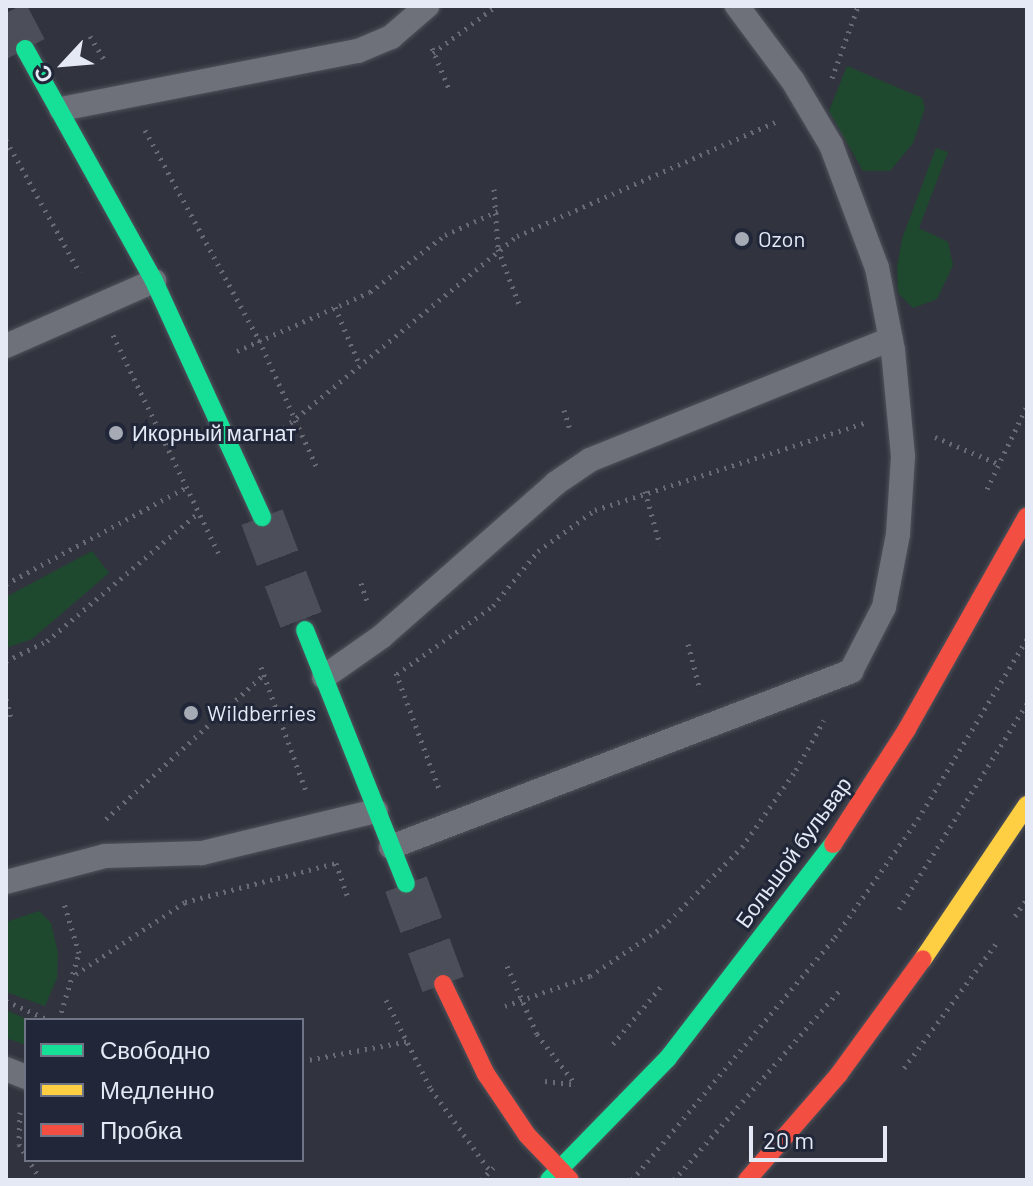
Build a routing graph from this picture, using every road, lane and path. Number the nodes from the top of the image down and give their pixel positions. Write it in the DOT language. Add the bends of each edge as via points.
graph roads {
  1 [pos="496,6"];
  2 [pos="737,6"];
  3 [pos="858,6"];
  4 [pos="424,10"];
  5 [pos="90,36"];
  6 [pos="25,49"];
  7 [pos="433,53"];
  8 [pos="450,91"];
  9 [pos="125,95"];
  10 [pos="810,107"];
  11 [pos="61,109"];
  12 [pos="6,140"];
  13 [pos="494,189"];
  14 [pos="498,211"];
  15 [pos="498,249"];
  16 [pos="154,281"];
  17 [pos="519,304"];
  18 [pos="98,305"];
  19 [pos="335,307"];
  20 [pos="891,339"];
  21 [pos="259,340"];
  22 [pos="6,346"];
  23 [pos="237,351"];
  24 [pos="360,366"];
  25 [pos="1027,406"];
  26 [pos="299,419"];
  27 [pos="901,423"];
  28 [pos="278,433"];
  29 [pos="999,464"];
  30 [pos="318,470"];
  31 [pos="187,487"];
  32 [pos="645,491"];
  33 [pos="982,498"];
  34 [pos="199,512"];
  35 [pos="1027,516"];
  36 [pos="262,517"];
  37 [pos="660,545"];
  38 [pos="219,554"];
  39 [pos="361,583"];
  40 [pos="6,584"];
  41 [pos="305,630"];
  42 [pos="381,637"];
  43 [pos="1027,639"];
  44 [pos="688,644"];
  45 [pos="6,661"];
  46 [pos="261,667"];
  47 [pos="851,671"];
  48 [pos="397,674"];
  49 [pos="263,675"];
  50 [pos="324,677"];
  51 [pos="6,699"];
  52 [pos="1027,703"];
  53 [pos="11,718"];
  54 [pos="709,726"];
  55 [pos="1027,805"];
  56 [pos="376,811"];
  57 [pos="452,823"];
  58 [pos="99,826"];
  59 [pos="320,827"];
  60 [pos="391,847"];
  61 [pos="336,863"];
  62 [pos="52,869"];
  63 [pos="6,882"];
  64 [pos="406,884"];
  65 [pos="349,900"];
  66 [pos="893,917"];
  67 [pos="507,966"];
  68 [pos="76,974"];
  69 [pos="668,978"];
  70 [pos="443,984"];
  71 [pos="841,989"];
  72 [pos="386,1000"];
  73 [pos="6,1001"];
  74 [pos="521,1001"];
  75 [pos="504,1007"];
  76 [pos="44,1018"];
  77 [pos="60,1018"];
  78 [pos="629,1025"];
  79 [pos="409,1041"];
  80 [pos="304,1061"];
  81 [pos="576,1085"];
  82 [pos="22,1107"];
  83 [pos="24,1152"];
  84 [pos="30,1162"];
  85 [pos="490,1171"];
  86 [pos="560,1177"];
  87 [pos="41,1180"];
  88 [pos="632,1180"];
  89 [pos="674,1180"];
  90 [pos="747,1180"];
  1 -- 7 [label="path"];
  2 -- 10 [label="lane"];
  3 -- 10 [label="path" via="826,95"];
  4 -- 7 [label="path"];
  4 -- 9 [label="lane" via="391,37 358,51"];
  5 -- 9 [label="path"];
  6 -- 11 [label="street"];
  7 -- 8 [label="path"];
  9 -- 11 [label="lane"];
  9 -- 21 [label="path"];
  10 -- 15 [label="path" via="558,214"];
  10 -- 20 [label="lane" via="865,227"];
  11 -- 16 [label="street"];
  12 -- 18 [label="path"];
  13 -- 14 [label="path"];
  14 -- 15 [label="path"];
  14 -- 19 [label="path" via="445,235 385,283"];
  15 -- 17 [label="path"];
  15 -- 24 [label="path"];
  16 -- 18 [label="lane"];
  16 -- 36 [label="street"];
  18 -- 22 [label="lane"];
  18 -- 31 [label="path"];
  19 -- 21 [label="path"];
  19 -- 24 [label="path"];
  20 -- 27 [label="lane"];
  20 -- 42 [label="lane" via="590,460 556,483"];
  21 -- 23 [label="path"];
  21 -- 26 [label="path"];
  24 -- 26 [label="path"];
  25 -- 29 [label="path"];
  26 -- 28 [label="path"];
  26 -- 30 [label="path"];
  27 -- 29 [label="path"];
  27 -- 32 [label="path" via="873,421"];
  27 -- 47 [label="lane" via="898,534 884,607"];
  29 -- 33 [label="path"];
  31 -- 34 [label="path"];
  31 -- 40 [label="path"];
  32 -- 37 [label="path"];
  32 -- 48 [label="path" via="575,522 538,551 493,606"];
  34 -- 38 [label="path"];
  34 -- 45 [label="path" via="47,641"];
  35 -- 86 [label="street, Большой бульвар" via="907,729 818,867 668,1058"];
  39 -- 42 [label="path"];
  41 -- 50 [label="street"];
  42 -- 48 [label="path"];
  42 -- 50 [label="lane"];
  43 -- 88 [label="path" via="918,819 835,937"];
  44 -- 54 [label="path"];
  46 -- 49 [label="path"];
  47 -- 54 [label="lane"];
  47 -- 74 [label="path" via="766,816 695,896 612,963 571,985"];
  48 -- 57 [label="path"];
  49 -- 58 [label="path"];
  49 -- 59 [label="path"];
  50 -- 56 [label="street"];
  51 -- 53 [label="path"];
  52 -- 66 [label="path"];
  54 -- 57 [label="lane"];
  55 -- 90 [label="street" via="963,905 839,1074"];
  56 -- 59 [label="lane"];
  56 -- 60 [label="street"];
  57 -- 60 [label="lane"];
  59 -- 61 [label="path"];
  59 -- 62 [label="lane" via="202,853 105,856"];
  60 -- 64 [label="street"];
  61 -- 65 [label="path"];
  61 -- 68 [label="path" via="185,902"];
  62 -- 63 [label="lane"];
  62 -- 68 [label="path" via="79,945"];
  67 -- 74 [label="path"];
  68 -- 77 [label="path"];
  69 -- 78 [label="path"];
  70 -- 86 [label="street" via="486,1074"];
  71 -- 89 [label="path"];
  72 -- 79 [label="path"];
  73 -- 76 [label="path"];
  74 -- 75 [label="path"];
  74 -- 81 [label="path" via="544,1046"];
  79 -- 80 [label="path"];
  79 -- 85 [label="path" via="431,1089"];
  82 -- 83 [label="path" via="16,1129"];
  84 -- 87 [label="path"];
}
